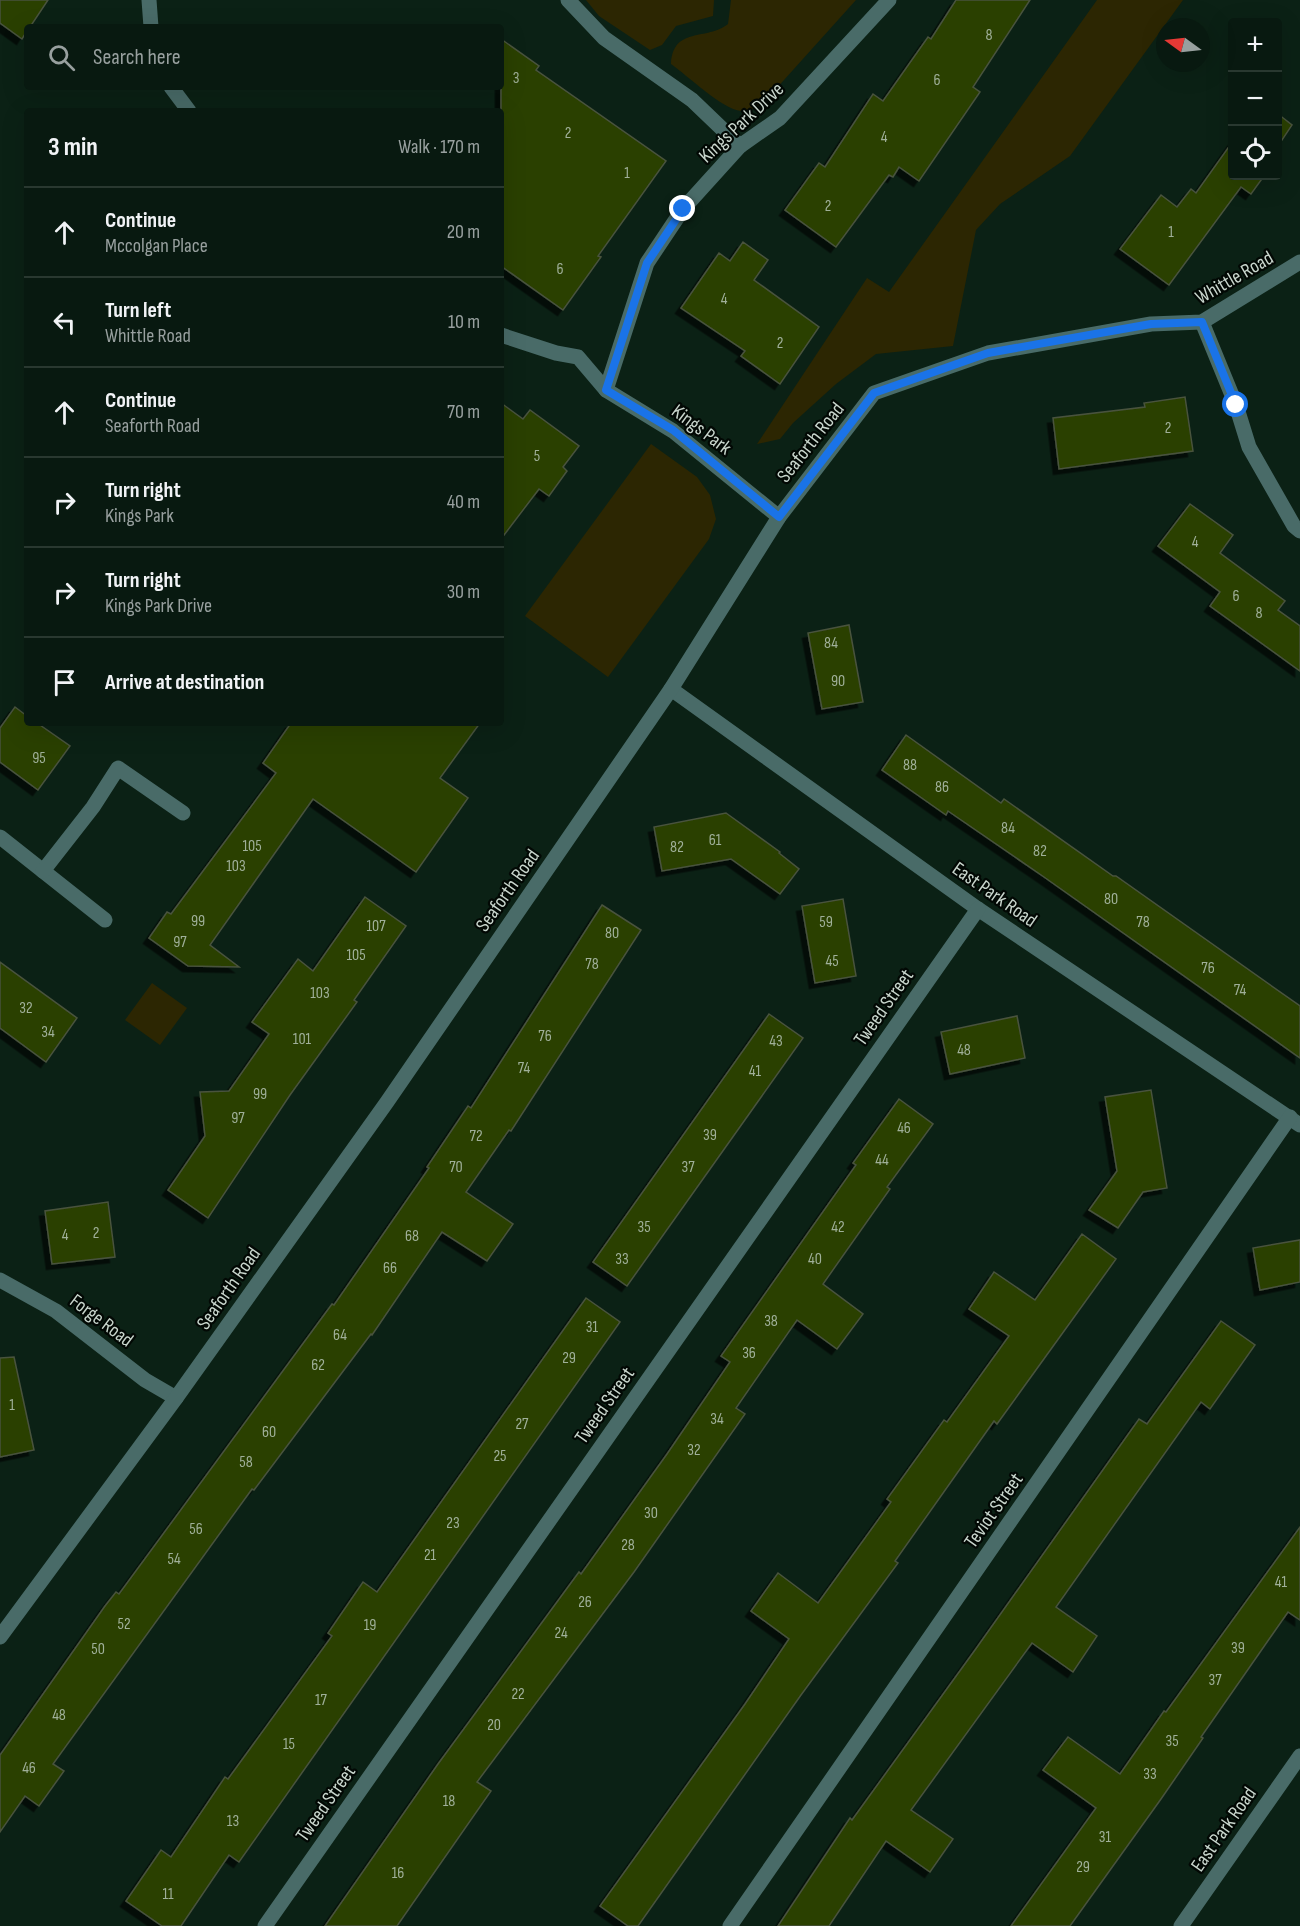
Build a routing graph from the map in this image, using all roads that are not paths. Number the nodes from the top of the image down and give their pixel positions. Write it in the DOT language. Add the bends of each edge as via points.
graph roads {
  1 [pos="149,0"];
  2 [pos="568,0"];
  3 [pos="889,0"];
  4 [pos="151,24"];
  5 [pos="173,90"];
  6 [pos="187,108"];
  7 [pos="740,146"];
  8 [pos="1300,262"];
  9 [pos="1202,322"];
  10 [pos="1151,324"];
  11 [pos="504,337"];
  12 [pos="606,390"];
  13 [pos="779,517"];
  14 [pos="1300,531"];
  15 [pos="671,689"];
  16 [pos="183,813"];
  17 [pos="0,837"];
  18 [pos="43,871"];
  19 [pos="978,909"];
  20 [pos="105,920"];
  21 [pos="1295,1121"];
  22 [pos="0,1280"];
  23 [pos="176,1398"];
  24 [pos="0,1637"];
  25 [pos="1300,1756"];
  26 [pos="265,1926"];
  27 [pos="730,1926"];
  28 [pos="1181,1926"];
  1 -- 4 [label="street"];
  2 -- 7 [label="street" via="604,38 692,100"];
  3 -- 7 [label="street, Kings Park Drive" via="780,118"];
  5 -- 6 [label="street"];
  7 -- 12 [label="street, Kings Park Drive" via="683,209 647,263"];
  8 -- 9 [label="street, Whittle Road"];
  9 -- 10 [label="street, Whittle Road"];
  9 -- 14 [label="street" via="1250,447 1270,487"];
  10 -- 13 [label="street, Seaforth Road" via="988,353 874,393"];
  11 -- 12 [label="street, Kings Park" via="578,357"];
  12 -- 13 [label="street, Kings Park" via="673,430"];
  13 -- 15 [label="street, Seaforth Road"];
  15 -- 19 [label="street, East Park Road"];
  15 -- 23 [label="street, Seaforth Road" via="387,1102"];
  16 -- 18 [label="street" via="118,768"];
  17 -- 18 [label="street"];
  18 -- 20 [label="street"];
  19 -- 21 [label="street, East Park Road"];
  19 -- 26 [label="street, Tweed Street"];
  21 -- 27 [label="street, Teviot Street"];
  22 -- 23 [label="street, Forge Road" via="56,1311 145,1380"];
  23 -- 24 [label="street, Seaforth Road"];
  25 -- 28 [label="street, East Park Road"];
}
